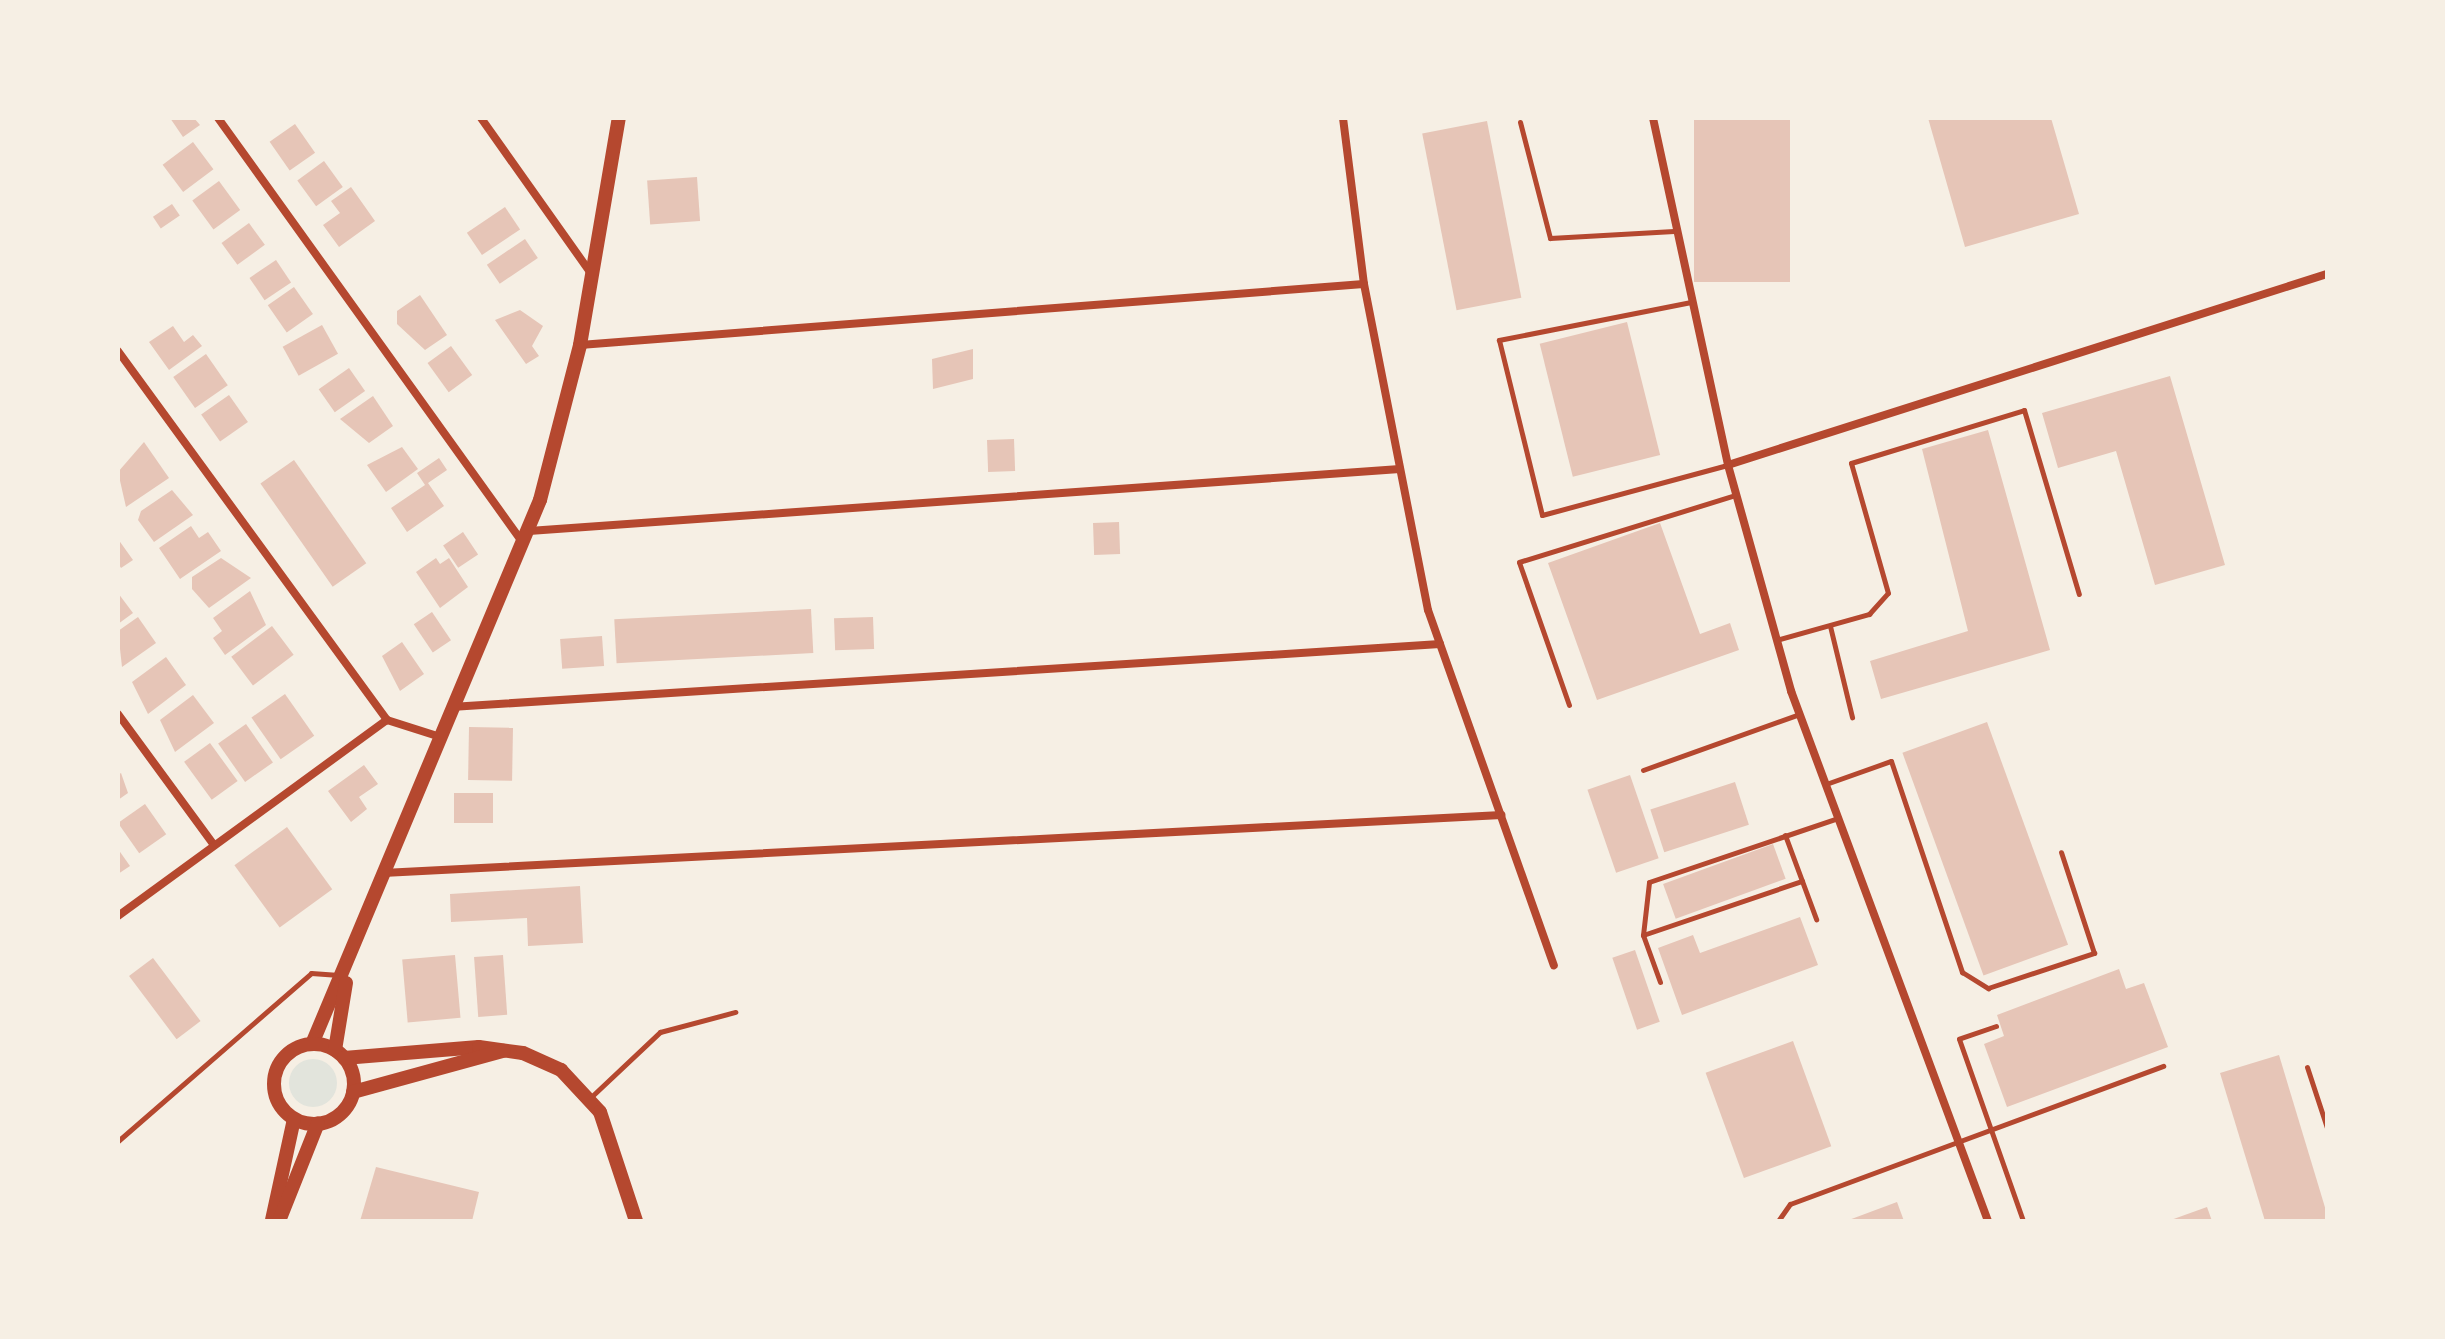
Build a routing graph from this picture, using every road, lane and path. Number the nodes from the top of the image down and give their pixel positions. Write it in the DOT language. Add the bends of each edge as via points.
graph roads {
  1 [pos="218,118"];
  2 [pos="481,118"];
  3 [pos="619,118"];
  4 [pos="1343,118"];
  5 [pos="1653,118"];
  6 [pos="1520,122"];
  7 [pos="1674,231"];
  8 [pos="2327,274"];
  9 [pos="593,276"];
  10 [pos="1364,284"];
  11 [pos="1691,302"];
  12 [pos="580,345"];
  13 [pos="118,351"];
  14 [pos="1728,465"];
  15 [pos="1400,469"];
  16 [pos="1736,494"];
  17 [pos="526,537"];
  18 [pos="2079,594"];
  19 [pos="1830,626"];
  20 [pos="1776,640"];
  21 [pos="1440,644"];
  22 [pos="1569,705"];
  23 [pos="449,707"];
  24 [pos="118,714"];
  25 [pos="1799,714"];
  26 [pos="1852,717"];
  27 [pos="387,720"];
  28 [pos="437,736"];
  29 [pos="1643,770"];
  30 [pos="1825,785"];
  31 [pos="1501,815"];
  32 [pos="1838,818"];
  33 [pos="1785,835"];
  34 [pos="214,845"];
  35 [pos="2061,852"];
  36 [pos="381,874"];
  37 [pos="1802,881"];
  38 [pos="118,916"];
  39 [pos="1816,919"];
  40 [pos="1643,935"];
  41 [pos="1554,965"];
  42 [pos="346,971"];
  43 [pos="1660,982"];
  44 [pos="735,1012"];
  45 [pos="1996,1026"];
  46 [pos="312,1044"];
  47 [pos="504,1051"];
  48 [pos="340,1054"];
  49 [pos="2163,1066"];
  50 [pos="2307,1067"];
  51 [pos="353,1092"];
  52 [pos="591,1097"];
  53 [pos="294,1119"];
  54 [pos="318,1123"];
  55 [pos="2327,1128"];
  56 [pos="1992,1130"];
  57 [pos="118,1141"];
  58 [pos="1959,1143"];
  59 [pos="272,1221"];
  60 [pos="279,1221"];
  61 [pos="636,1221"];
  62 [pos="1778,1221"];
  63 [pos="1988,1221"];
  64 [pos="2023,1221"];
  1 -- 17 [label="street"];
  2 -- 9 [label="street"];
  3 -- 9 [label="main road"];
  4 -- 10 [label="street"];
  5 -- 7 [label="street"];
  6 -- 7 [label="lane" via="1550,238"];
  7 -- 11 [label="street"];
  8 -- 14 [label="street"];
  9 -- 12 [label="main road"];
  10 -- 12 [label="street"];
  10 -- 15 [label="street"];
  11 -- 14 [label="street"];
  11 -- 14 [label="lane" via="1499,340 1542,515"];
  12 -- 17 [label="main road"];
  13 -- 27 [label="street"];
  14 -- 16 [label="street"];
  15 -- 17 [label="street"];
  15 -- 21 [label="street"];
  16 -- 20 [label="street"];
  16 -- 22 [label="lane" via="1519,562"];
  17 -- 23 [label="main road"];
  18 -- 19 [label="lane" via="2024,410 1851,463 1888,593 1869,614"];
  19 -- 20 [label="lane"];
  19 -- 26 [label="lane"];
  20 -- 25 [label="street"];
  21 -- 23 [label="street"];
  21 -- 31 [label="street"];
  23 -- 28 [label="main road"];
  24 -- 34 [label="street"];
  25 -- 29 [label="lane"];
  25 -- 30 [label="street"];
  27 -- 28 [label="street"];
  27 -- 34 [label="street"];
  28 -- 36 [label="main road"];
  30 -- 32 [label="street"];
  30 -- 35 [label="lane" via="1891,761 1962,972 1988,988 2094,953"];
  31 -- 36 [label="street"];
  31 -- 41 [label="street"];
  32 -- 33 [label="lane"];
  32 -- 58 [label="street"];
  33 -- 37 [label="lane"];
  33 -- 40 [label="lane" via="1649,882"];
  34 -- 38 [label="street"];
  36 -- 42 [label="main road"];
  37 -- 39 [label="lane"];
  37 -- 40 [label="lane"];
  40 -- 43 [label="lane"];
  42 -- 46 [label="main road"];
  42 -- 48 [label="main road"];
  42 -- 57 [label="lane" via="325,968 311,973"];
  44 -- 52 [label="lane" via="660,1032"];
  45 -- 56 [label="lane" via="1959,1039"];
  46 -- 48 [label="main road"];
  46 -- 53 [label="main road" via="288,1053 275,1075 277,1100"];
  47 -- 48 [label="main road"];
  47 -- 51 [label="main road"];
  47 -- 52 [label="main road" via="561,1070"];
  48 -- 51 [label="main road"];
  49 -- 56 [label="lane"];
  50 -- 55 [label="lane"];
  51 -- 54 [label="main road" via="341,1113"];
  52 -- 61 [label="main road"];
  53 -- 54 [label="main road"];
  53 -- 59 [label="main road"];
  54 -- 60 [label="main road"];
  56 -- 58 [label="lane"];
  56 -- 64 [label="lane"];
  58 -- 62 [label="lane" via="1790,1204"];
  58 -- 63 [label="street"];
}
